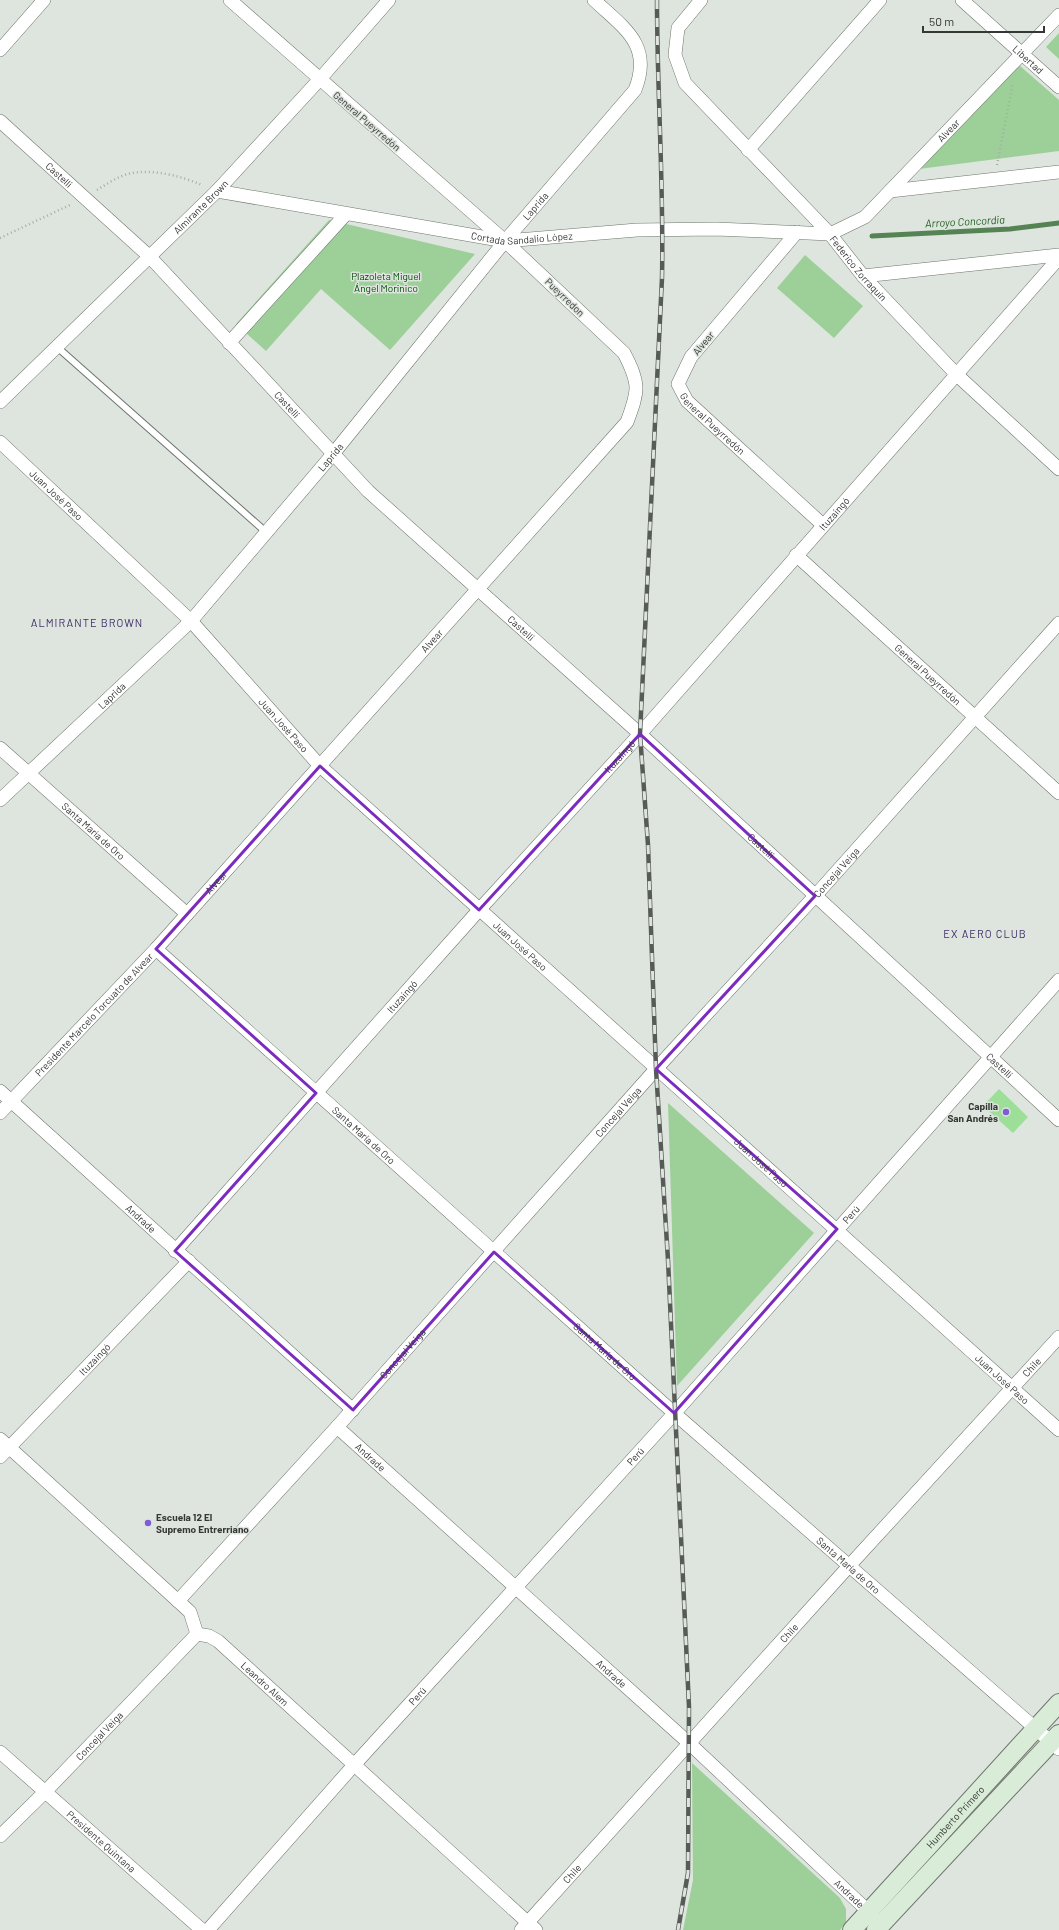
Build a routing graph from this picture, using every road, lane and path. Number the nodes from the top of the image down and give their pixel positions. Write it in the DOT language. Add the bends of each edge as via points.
graph roads {
  1 [pos="44,0"];
  2 [pos="230,0"];
  3 [pos="389,0"];
  4 [pos="594,0"];
  5 [pos="702,0"];
  6 [pos="880,0"];
  7 [pos="962,0"];
  8 [pos="1059,15"];
  9 [pos="0,50"];
  10 [pos="1020,56"];
  11 [pos="320,79"];
  12 [pos="1059,87"];
  13 [pos="0,121"];
  14 [pos="748,150"];
  15 [pos="1059,172"];
  16 [pos="994,179"];
  17 [pos="217,191"];
  18 [pos="890,191"];
  19 [pos="85,198"];
  20 [pos="346,214"];
  21 [pos="797,232"];
  22 [pos="830,234"];
  23 [pos="0,238"];
  24 [pos="505,241"];
  25 [pos="1059,255"];
  26 [pos="150,257"];
  27 [pos="1059,258"];
  28 [pos="863,276"];
  29 [pos="229,343"];
  30 [pos="57,347"];
  31 [pos="624,353"];
  32 [pos="957,375"];
  33 [pos="678,384"];
  34 [pos="0,402"];
  35 [pos="0,442"];
  36 [pos="333,454"];
  37 [pos="1059,469"];
  38 [pos="823,525"];
  39 [pos="266,532"];
  40 [pos="796,556"];
  41 [pos="479,589"];
  42 [pos="191,621"];
  43 [pos="1059,623"];
  44 [pos="974,718"];
  45 [pos="640,734"];
  46 [pos="0,748"];
  47 [pos="320,766"];
  48 [pos="30,773"];
  49 [pos="1059,793"];
  50 [pos="0,800"];
  51 [pos="815,896"];
  52 [pos="479,910"];
  53 [pos="187,914"];
  54 [pos="156,949"];
  55 [pos="1059,980"];
  56 [pos="990,1056"];
  57 [pos="656,1069"];
  58 [pos="0,1091"];
  59 [pos="316,1093"];
  60 [pos="12,1101"];
  61 [pos="0,1113"];
  62 [pos="1059,1120"];
  63 [pos="837,1229"];
  64 [pos="175,1250"];
  65 [pos="494,1252"];
  66 [pos="189,1261"];
  67 [pos="1059,1337"];
  68 [pos="1013,1388"];
  69 [pos="353,1410"];
  70 [pos="674,1413"];
  71 [pos="337,1427"];
  72 [pos="1059,1430"];
  73 [pos="3,1448"];
  74 [pos="849,1566"];
  75 [pos="514,1588"];
  76 [pos="178,1601"];
  77 [pos="197,1634"];
  78 [pos="1059,1703"];
  79 [pos="1035,1729"];
  80 [pos="1056,1742"];
  81 [pos="690,1744"];
  82 [pos="0,1752"];
  83 [pos="354,1764"];
  84 [pos="45,1792"];
  85 [pos="0,1836"];
  86 [pos="868,1911"];
  87 [pos="528,1927"];
  88 [pos="878,1928"];
  89 [pos="202,1930"];
  90 [pos="208,1930"];
  91 [pos="852,1930"];
  1 -- 9 [label="street"];
  2 -- 11 [label="street, General Pueyrredón"];
  3 -- 11 [label="street, Almirante Brown"];
  4 -- 24 [label="street, Laprida" via="631,34 640,56 641,74 635,90"];
  5 -- 14 [label="street, Federico Zorraquín" via="678,28 675,55 685,83"];
  6 -- 14 [label="street"];
  7 -- 10 [label="street, Libertad"];
  8 -- 10 [label="street, Alvear"];
  10 -- 12 [label="street, Libertad"];
  10 -- 16 [label="path"];
  10 -- 18 [label="street, Alvear"];
  11 -- 17 [label="street, Almirante Brown"];
  11 -- 24 [label="street, General Pueyrredón"];
  13 -- 19 [label="street, Castelli"];
  14 -- 22 [label="street, Federico Zorraquín"];
  15 -- 16 [label="street"];
  16 -- 18 [label="street"];
  17 -- 19 [label="path" via="186,178 144,172 128,174 113,180"];
  17 -- 20 [label="street, Cortada Sandalio López"];
  17 -- 26 [label="street, Almirante Brown"];
  18 -- 22 [label="street, Alvear" via="865,217"];
  19 -- 23 [label="path"];
  19 -- 26 [label="street, Castelli"];
  20 -- 24 [label="street, Cortada Sandalio López"];
  20 -- 29 [label="street"];
  21 -- 22 [label="street, Cortada Sandalio López"];
  21 -- 24 [label="street, Cortada Sandalio López" via="638,230"];
  21 -- 33 [label="street, Alvear" via="692,357"];
  22 -- 28 [label="street, Federico Zorraquín"];
  24 -- 31 [label="street, Pueyrredon"];
  24 -- 36 [label="street, Laprida"];
  25 -- 28 [label="street"];
  26 -- 29 [label="street, Castelli"];
  26 -- 30 [label="street, Almirante Brown"];
  27 -- 32 [label="street, Ituzaingó"];
  28 -- 32 [label="street, Federico Zorraquín"];
  29 -- 36 [label="street, Castelli"];
  30 -- 34 [label="street, Almirante Brown"];
  30 -- 39 [label="lane"];
  31 -- 41 [label="street, Alvear" via="636,375 637,396 627,422"];
  32 -- 37 [label="street, Federico Zorraquín"];
  32 -- 38 [label="street, Ituzaingó"];
  33 -- 38 [label="street, General Pueyrredón" via="687,401"];
  35 -- 42 [label="street, Juan José Paso"];
  36 -- 39 [label="street, Laprida"];
  36 -- 41 [label="street, Castelli" via="368,491"];
  38 -- 40 [label="street, Ituzaingó"];
  39 -- 42 [label="street, Laprida"];
  40 -- 44 [label="street, General Pueyrredón"];
  40 -- 45 [label="street, Ituzaingó"];
  41 -- 45 [label="street, Castelli"];
  41 -- 47 [label="street, Alvear"];
  42 -- 47 [label="street, Juan José Paso"];
  42 -- 48 [label="street, Laprida"];
  43 -- 44 [label="street, Concejal Veiga"];
  44 -- 49 [label="street, General Pueyrredón"];
  44 -- 51 [label="street, Concejal Veiga"];
  45 -- 51 [label="street, Castelli"];
  45 -- 52 [label="street, Ituzaingó"];
  46 -- 48 [label="street, Santa María de Oro"];
  47 -- 52 [label="street, Juan José Paso"];
  47 -- 53 [label="street, Alvear"];
  48 -- 50 [label="street, Laprida"];
  48 -- 53 [label="street, Santa María de Oro"];
  51 -- 56 [label="street, Castelli"];
  51 -- 57 [label="street, Concejal Veiga"];
  52 -- 57 [label="street, Juan José Paso"];
  52 -- 59 [label="street, Ituzaingó"];
  53 -- 54 [label="street, Presidente Marcelo Torcuato de Alvear"];
  54 -- 59 [label="street, Santa María de Oro"];
  54 -- 60 [label="street, Presidente Marcelo Torcuato de Alvear"];
  55 -- 56 [label="street, Perú"];
  56 -- 62 [label="street, Castelli"];
  56 -- 63 [label="street, Perú"];
  57 -- 63 [label="street, Juan José Paso"];
  57 -- 65 [label="street, Concejal Veiga"];
  58 -- 60 [label="street, Andrade"];
  59 -- 64 [label="street, Ituzaingó"];
  59 -- 65 [label="street, Santa María de Oro"];
  60 -- 61 [label="street, Presidente Marcelo Torcuato de Alvear"];
  60 -- 64 [label="street, Andrade"];
  63 -- 68 [label="street, Juan José Paso"];
  63 -- 70 [label="street, Perú"];
  64 -- 66 [label="street, Andrade"];
  65 -- 69 [label="street, Concejal Veiga"];
  65 -- 70 [label="street, Santa María de Oro"];
  66 -- 69 [label="street, Andrade"];
  66 -- 73 [label="street, Ituzaingó"];
  67 -- 68 [label="street, Chile"];
  68 -- 72 [label="street, Juan José Paso"];
  68 -- 74 [label="street, Chile"];
  69 -- 71 [label="street, Concejal Veiga"];
  70 -- 74 [label="street, Santa María de Oro"];
  70 -- 75 [label="street, Perú"];
  71 -- 75 [label="street, Andrade"];
  71 -- 76 [label="street, Concejal Veiga"];
  73 -- 76 [label="street"];
  74 -- 79 [label="street, Santa María de Oro"];
  74 -- 81 [label="street, Chile"];
  75 -- 81 [label="street, Andrade"];
  75 -- 83 [label="street, Perú"];
  76 -- 77 [label="street" via="190,1612"];
  77 -- 83 [label="street, Leandro Alem" via="218,1641"];
  77 -- 84 [label="street, Concejal Veiga"];
  78 -- 79 [label="street, Humberto Primero"];
  79 -- 80 [label="street, Santa María de Oro"];
  79 -- 86 [label="street, Humberto Primero"];
  80 -- 88 [label="street, Humberto Primero"];
  81 -- 86 [label="street, Andrade"];
  81 -- 87 [label="street, Chile"];
  82 -- 84 [label="street, Presidente Quintana"];
  83 -- 87 [label="street, Leandro Alem"];
  83 -- 90 [label="street, Perú"];
  84 -- 85 [label="street, Concejal Veiga"];
  84 -- 89 [label="street, Presidente Quintana"];
  86 -- 88 [label="street, Andrade"];
  86 -- 91 [label="street, Humberto Primero"];
}
